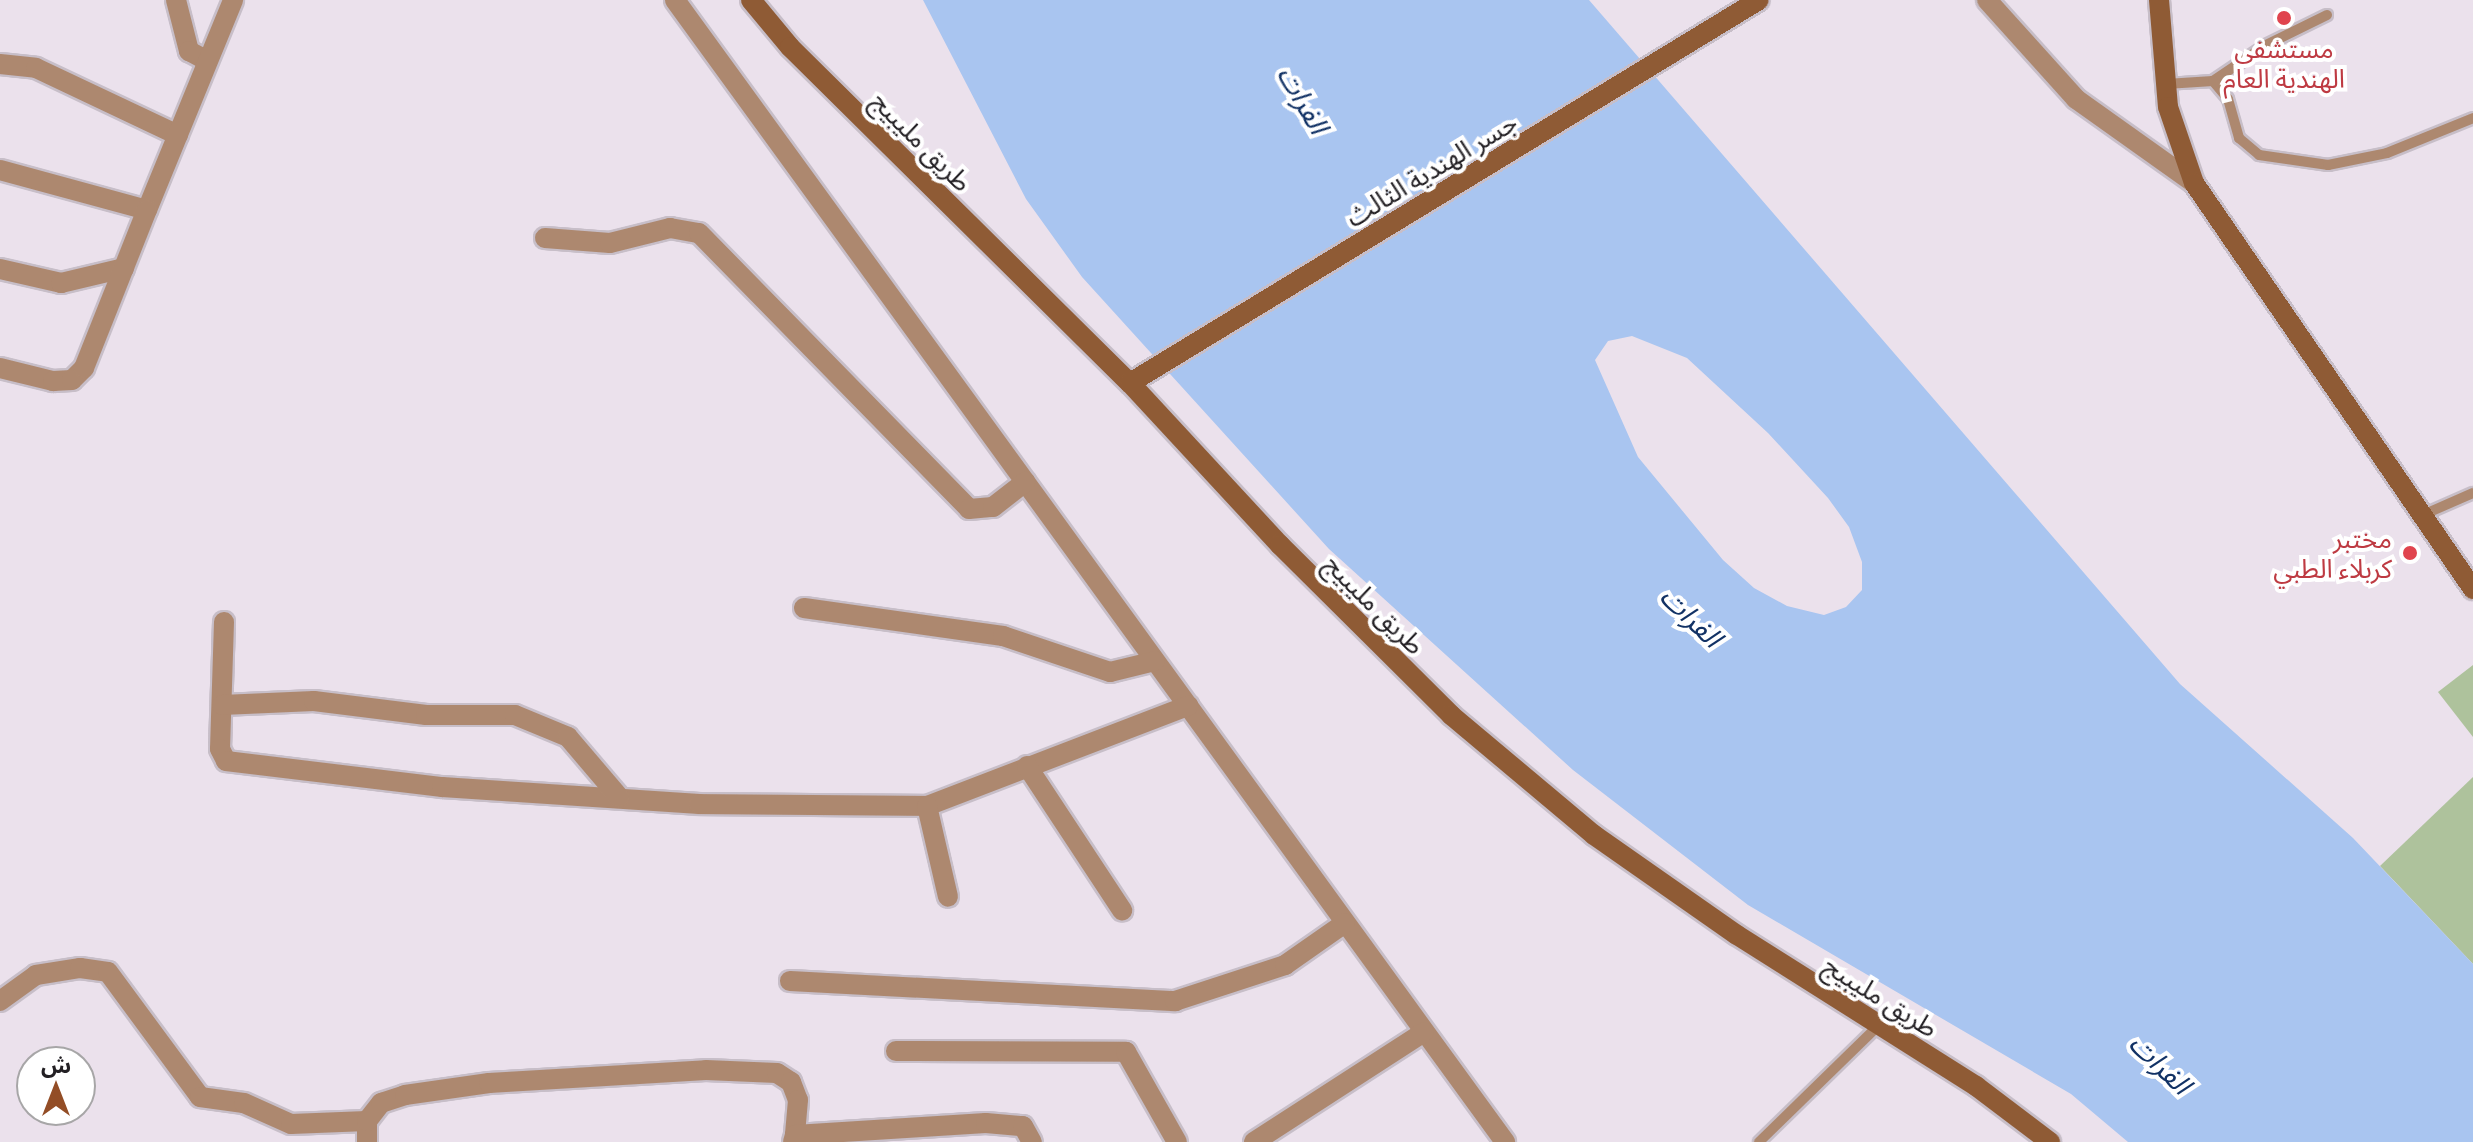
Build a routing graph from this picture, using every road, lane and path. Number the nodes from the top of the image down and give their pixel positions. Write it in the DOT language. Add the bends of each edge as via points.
graph roads {
  1 [pos="176,0"];
  2 [pos="233,0"];
  3 [pos="675,0"];
  4 [pos="751,0"];
  5 [pos="1759,0"];
  6 [pos="1987,0"];
  7 [pos="2159,0"];
  8 [pos="2327,15"];
  9 [pos="208,61"];
  10 [pos="0,64"];
  11 [pos="2213,81"];
  12 [pos="2166,84"];
  13 [pos="2473,118"];
  14 [pos="178,135"];
  15 [pos="0,170"];
  16 [pos="2194,183"];
  17 [pos="147,210"];
  18 [pos="545,238"];
  19 [pos="124,268"];
  20 [pos="0,269"];
  21 [pos="0,368"];
  22 [pos="1130,383"];
  23 [pos="1025,482"];
  24 [pos="2473,493"];
  25 [pos="2425,514"];
  26 [pos="2458,566"];
  27 [pos="2473,582"];
  28 [pos="2473,589"];
  29 [pos="804,608"];
  30 [pos="224,622"];
  31 [pos="1155,661"];
  32 [pos="222,705"];
  33 [pos="1188,706"];
  34 [pos="1027,766"];
  35 [pos="619,797"];
  36 [pos="927,806"];
  37 [pos="948,897"];
  38 [pos="1122,910"];
  39 [pos="1345,923"];
  40 [pos="790,981"];
  41 [pos="0,1001"];
  42 [pos="1878,1026"];
  43 [pos="1424,1032"];
  44 [pos="896,1051"];
  45 [pos="367,1121"];
  46 [pos="794,1138"];
  47 [pos="2038,1139"];
  48 [pos="367,1142"];
  49 [pos="1032,1142"];
  50 [pos="1177,1142"];
  51 [pos="1254,1142"];
  52 [pos="1505,1142"];
  53 [pos="1759,1142"];
  1 -- 9 [label="street" via="189,51"];
  2 -- 9 [label="street"];
  3 -- 23 [label="street"];
  4 -- 22 [label="street, طريق مليبيج" via="790,47"];
  5 -- 22 [label="street, جسر الهندية الثالث"];
  6 -- 16 [label="street" via="2076,99"];
  7 -- 12 [label="street"];
  8 -- 11 [label="lane" via="2266,45"];
  9 -- 14 [label="street"];
  10 -- 14 [label="street" via="36,68"];
  11 -- 12 [label="lane"];
  11 -- 13 [label="lane" via="2228,99 2239,138 2259,155 2328,165 2387,153"];
  12 -- 16 [label="street" via="2168,107"];
  14 -- 17 [label="street"];
  15 -- 17 [label="street"];
  16 -- 25 [label="street" via="2330,386"];
  17 -- 19 [label="street"];
  18 -- 23 [label="street" via="610,243 670,228 699,233 969,509 993,507"];
  19 -- 20 [label="street" via="61,283"];
  19 -- 21 [label="street" via="84,368 72,380 53,381"];
  22 -- 42 [label="street, طريق مليبيج" via="1280,545 1451,715 1594,835"];
  23 -- 31 [label="street"];
  24 -- 25 [label="lane"];
  25 -- 26 [label="street"];
  26 -- 27 [label="street"];
  26 -- 28 [label="street"];
  29 -- 31 [label="street" via="1003,636 1110,672"];
  30 -- 32 [label="street"];
  31 -- 33 [label="street"];
  32 -- 35 [label="street" via="314,701 426,715 515,715 568,737"];
  32 -- 35 [label="street" via="220,749 236,766 442,787"];
  33 -- 34 [label="street"];
  33 -- 39 [label="street"];
  34 -- 36 [label="street"];
  34 -- 38 [label="street"];
  35 -- 36 [label="street" via="699,804"];
  36 -- 37 [label="street"];
  39 -- 40 [label="street" via="1285,965 1175,1001"];
  39 -- 43 [label="street"];
  41 -- 45 [label="street" via="36,975 80,968 108,972 200,1097 244,1103 291,1124"];
  42 -- 47 [label="street, طريق مليبيج"];
  42 -- 53 [label="lane"];
  43 -- 51 [label="street"];
  43 -- 52 [label="street"];
  44 -- 50 [label="street" via="1126,1052"];
  45 -- 46 [label="street" via="381,1103 405,1095 489,1083 706,1070 777,1073 791,1082 798,1100"];
  45 -- 48 [label="street"];
  46 -- 49 [label="street" via="986,1123 1023,1126"];
}
